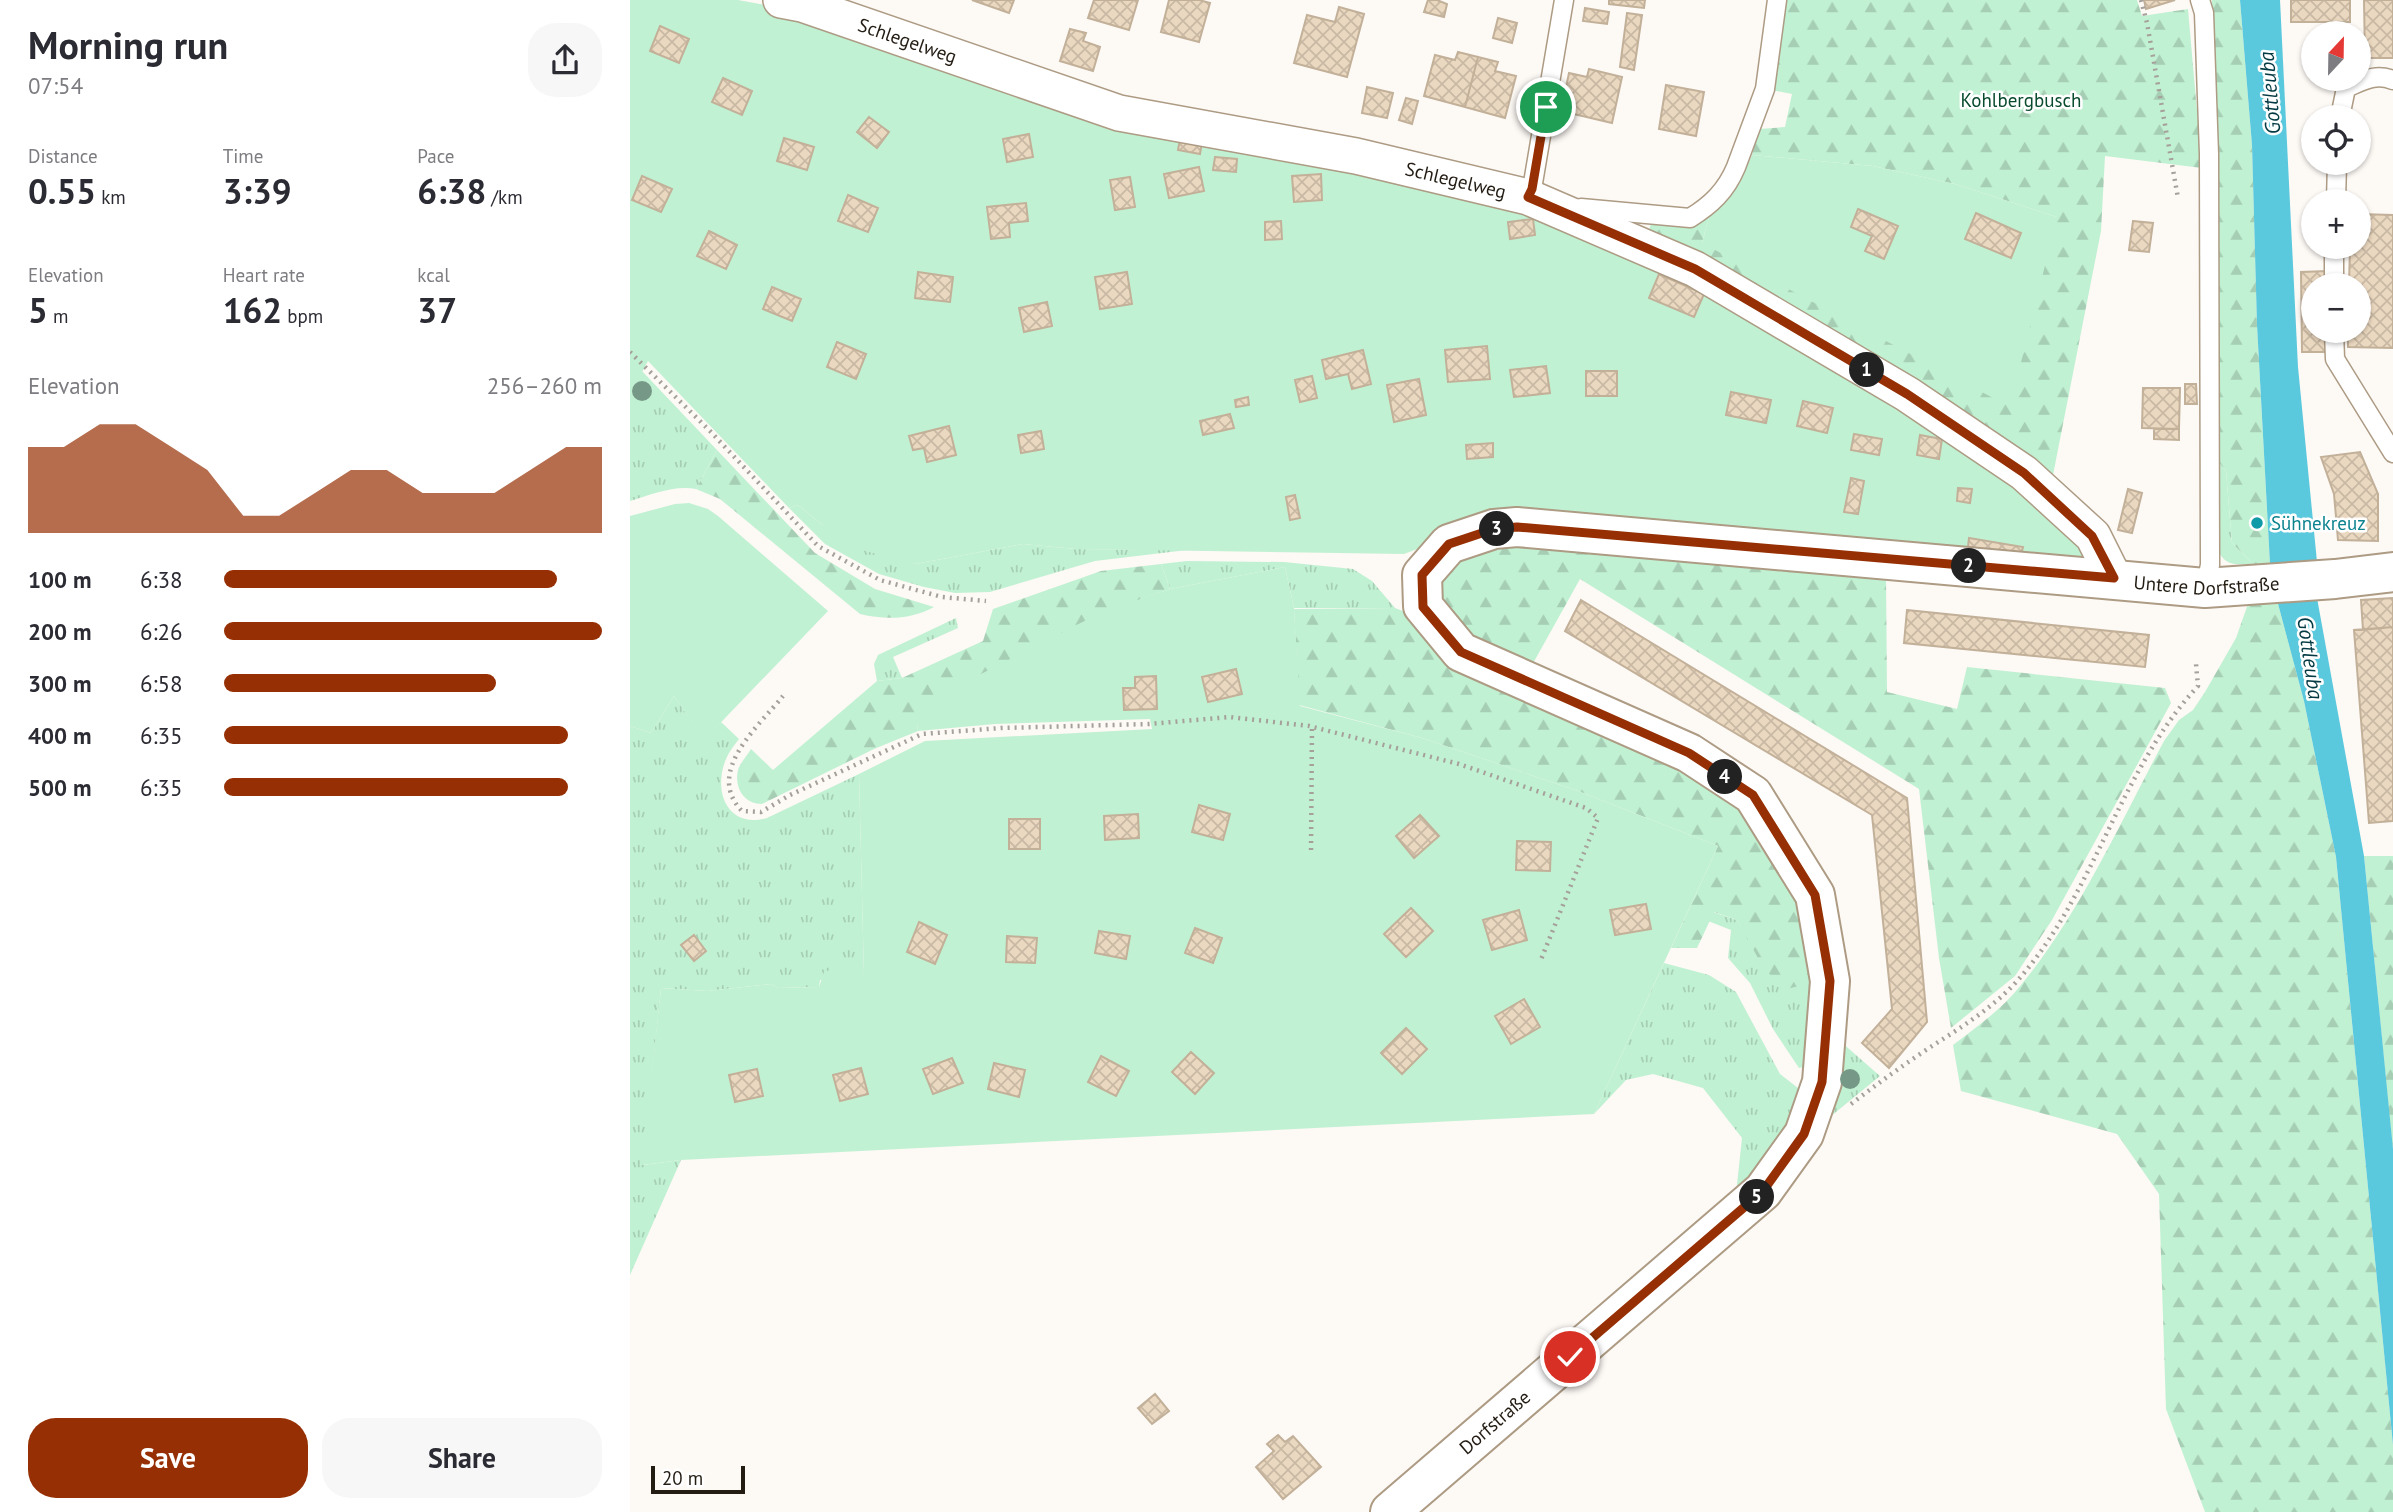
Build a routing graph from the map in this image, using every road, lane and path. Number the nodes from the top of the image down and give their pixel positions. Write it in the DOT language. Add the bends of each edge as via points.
graph roads {
  1 [pos="781,0"];
  2 [pos="1564,0"];
  3 [pos="1777,0"];
  4 [pos="2141,0"];
  5 [pos="2200,0"];
  6 [pos="2393,80"];
  7 [pos="2342,105"];
  8 [pos="1528,197"];
  9 [pos="2178,198"];
  10 [pos="1562,212"];
  11 [pos="2334,343"];
  12 [pos="630,352"];
  13 [pos="2393,453"];
  14 [pos="1517,527"];
  15 [pos="2393,572"];
  16 [pos="2114,578"];
  17 [pos="2220,587"];
  18 [pos="986,601"];
  19 [pos="2196,664"];
  20 [pos="783,696"];
  21 [pos="1312,727"];
  22 [pos="1311,850"];
  23 [pos="1540,962"];
  24 [pos="1804,1134"];
  25 [pos="1390,1512"];
  1 -- 8 [label="street, Schlegelweg" via="1119,113 1356,156"];
  2 -- 8 [label="lane"];
  3 -- 10 [label="lane" via="1765,89 1731,180 1717,198 1690,218 1573,208"];
  4 -- 9 [label="path"];
  5 -- 17 [label="lane" via="2209,167 2210,565"];
  6 -- 7 [label="lane" via="2382,76 2346,88"];
  8 -- 10 [label="street, Schlegelweg"];
  10 -- 16 [label="street, Schlegelweg" via="1695,269 1907,394 2024,473 2092,536"];
  11 -- 13 [label="lane" via="2335,359"];
  12 -- 18 [label="path" via="818,547 880,580 942,597"];
  14 -- 16 [label="street, Untere Dorfstraße"];
  14 -- 24 [label="street, Dorfstraße" via="1494,529 1449,544 1422,575 1423,607 1461,652 1689,753 1753,795 1815,895 1830,981 1822,1082"];
  15 -- 17 [label="street, Untere Dorfstraße"];
  16 -- 17 [label="street, Untere Dorfstraße"];
  19 -- 24 [label="path" via="2198,686 2158,736 2059,923 2018,980 1982,1013 1887,1076 1824,1126"];
  20 -- 21 [label="path" via="730,766 728,790 742,811 761,812 922,734 1230,717"];
  21 -- 22 [label="path"];
  21 -- 23 [label="path" via="1459,764 1586,808 1598,818"];
  24 -- 25 [label="street, Dorfstraße" via="1763,1191"];
}
